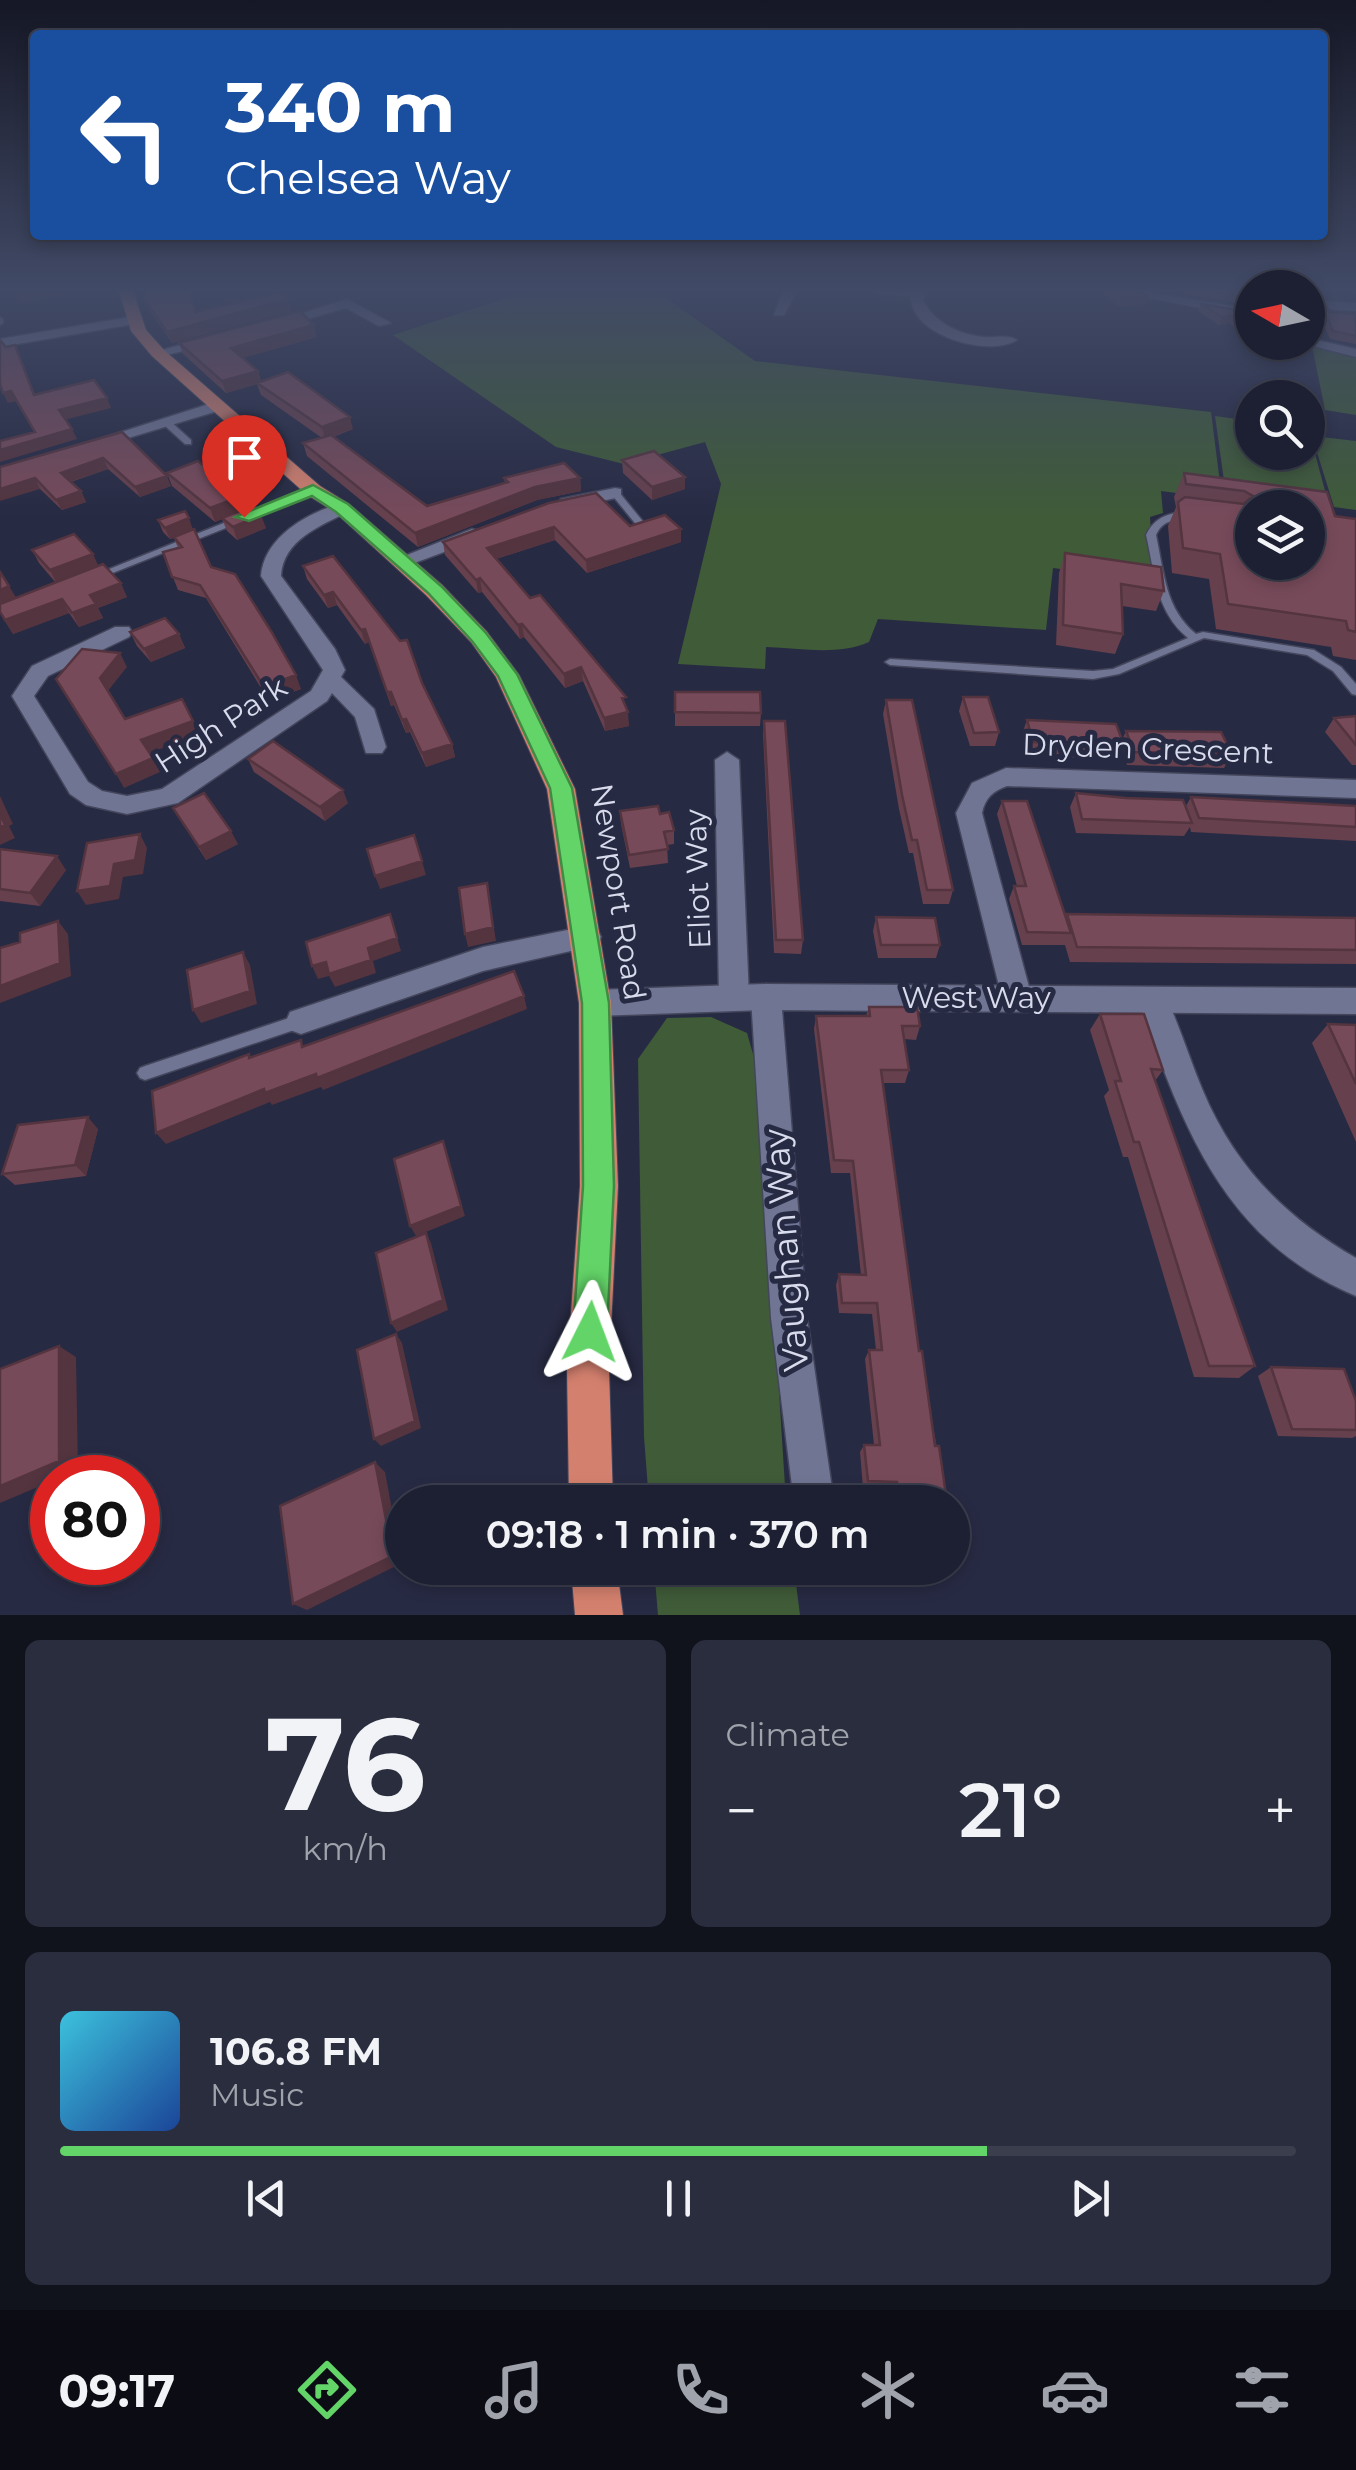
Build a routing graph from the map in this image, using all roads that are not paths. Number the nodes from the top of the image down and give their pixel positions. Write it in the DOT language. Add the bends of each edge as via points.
graph roads {
  1 [pos="172,366"];
  2 [pos="215,407"];
  3 [pos="166,422"];
  4 [pos="188,442"];
  5 [pos="74,450"];
  6 [pos="313,490"];
  7 [pos="616,493"];
  8 [pos="544,507"];
  9 [pos="342,508"];
  10 [pos="1200,517"];
  11 [pos="496,526"];
  12 [pos="642,526"];
  13 [pos="402,561"];
  14 [pos="92,578"];
  15 [pos="122,632"];
  16 [pos="1195,638"];
  17 [pos="890,662"];
  18 [pos="1351,678"];
  19 [pos="331,680"];
  20 [pos="1356,691"];
  21 [pos="374,747"];
  22 [pos="727,760"];
  23 [pos="1356,789"];
  24 [pos="587,937"];
  25 [pos="750,997"];
  26 [pos="1017,998"];
  27 [pos="1153,1000"];
  28 [pos="1356,1001"];
  29 [pos="595,1003"];
  30 [pos="301,1021"];
  31 [pos="145,1073"];
  32 [pos="1356,1278"];
  33 [pos="591,1485"];
  34 [pos="812,1485"];
  35 [pos="596,1585"];
  36 [pos="599,1615"];
  1 -- 2 [label="highway, Newport Road"];
  2 -- 3 [label="street"];
  2 -- 6 [label="highway, Newport Road"];
  3 -- 4 [label="lane"];
  3 -- 5 [label="street"];
  6 -- 9 [label="highway, Newport Road"];
  6 -- 14 [label="lane"];
  7 -- 8 [label="street"];
  7 -- 12 [label="lane"];
  9 -- 13 [label="highway, Newport Road"];
  9 -- 19 [label="street, High Park" via="297,533 270,567 327,654"];
  10 -- 16 [label="lane" via="1172,515 1150,535 1167,606"];
  11 -- 13 [label="street"];
  13 -- 24 [label="highway, Newport Road" via="479,637 526,711 561,788"];
  15 -- 19 [label="street, High Park" via="40,671 24,696 80,788 108,803 169,798 319,696"];
  16 -- 17 [label="lane" via="1093,676"];
  16 -- 18 [label="lane" via="1310,652"];
  18 -- 20 [label="lane"];
  19 -- 21 [label="street" via="366,714"];
  22 -- 25 [label="street, Eliot Way"];
  23 -- 26 [label="street, Dryden Crescent" via="1006,777 989,782 969,813"];
  24 -- 29 [label="highway, Newport Road"];
  24 -- 30 [label="street" via="483,959"];
  25 -- 26 [label="street, West Way"];
  25 -- 29 [label="street, West Way"];
  25 -- 34 [label="street, Vaughan Way"];
  26 -- 27 [label="street, West Way"];
  27 -- 28 [label="street, West Way"];
  27 -- 32 [label="street" via="1216,1157 1259,1212"];
  29 -- 33 [label="highway, Newport Road" via="599,1186 588,1369"];
  30 -- 31 [label="lane"];
  35 -- 36 [label="highway"];
}
